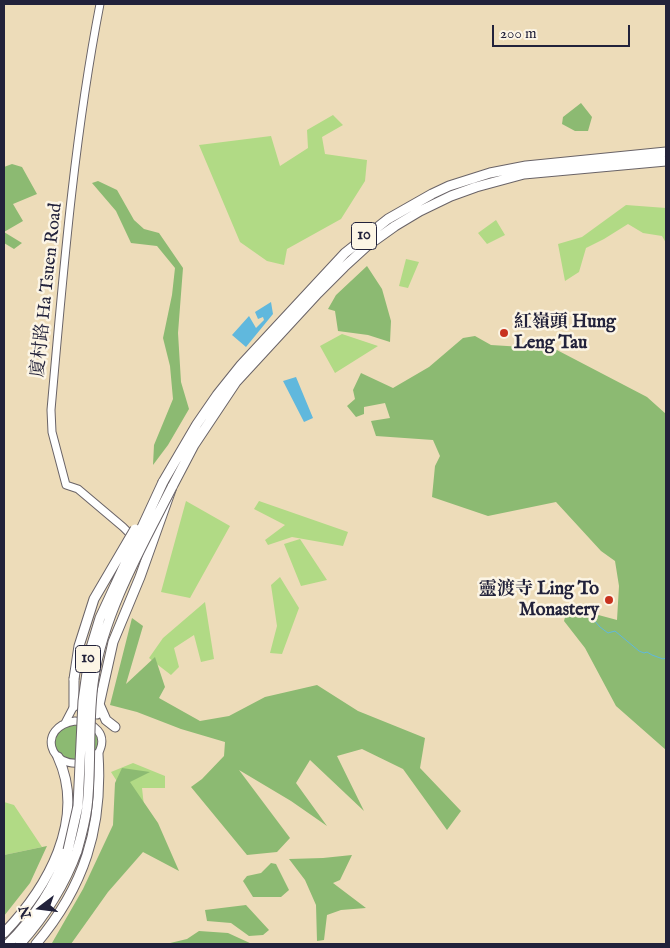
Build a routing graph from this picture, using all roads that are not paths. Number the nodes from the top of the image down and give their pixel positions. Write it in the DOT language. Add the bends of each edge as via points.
graph roads {
  1 [pos="100,4"];
  2 [pos="666,152"];
  3 [pos="666,161"];
  4 [pos="163,482"];
  5 [pos="172,487"];
  6 [pos="91,678"];
  7 [pos="99,704"];
  8 [pos="74,706"];
  9 [pos="97,714"];
  10 [pos="65,723"];
  11 [pos="95,726"];
  12 [pos="115,727"];
  13 [pos="98,754"];
  14 [pos="58,757"];
  15 [pos="73,850"];
  16 [pos="4,933"];
  17 [pos="8,944"];
  18 [pos="20,944"];
  19 [pos="36,944"];
  1 -- 6 [label="street, 廈村路 Ha Tsuen Road" via="88,62 75,170 52,401 52,432 66,485 78,489 139,543 106,612"];
  2 -- 4 [label="highway, 10" via="536,164 490,173 449,186 388,218 345,253 241,365 197,424"];
  3 -- 5 [label="highway, 10" via="524,174 451,196 395,226 367,246 318,293 236,382 194,445"];
  4 -- 8 [label="highway, bridge" via="94,599 79,646"];
  4 -- 15 [label="highway, 10, bridge" via="100,618 90,651 83,701 79,800"];
  5 -- 7 [label="highway, bridge" via="138,585 114,642"];
  5 -- 15 [label="highway, 10, bridge" via="109,619 99,652 94,679 88,805"];
  6 -- 8 [label="street"];
  6 -- 9 [label="street"];
  7 -- 9 [label="highway"];
  7 -- 12 [label="highway" via="106,720"];
  8 -- 10 [label="street"];
  9 -- 11 [label="street"];
  10 -- 11 [label="street" via="82,721"];
  10 -- 14 [label="street" via="56,729 52,737 52,748"];
  11 -- 13 [label="street" via="101,742"];
  13 -- 14 [label="street" via="92,760 81,762"];
  13 -- 19 [label="highway" via="98,806 86,860 65,905"];
  14 -- 16 [label="highway" via="68,800 60,844 40,889"];
  15 -- 17 [label="highway, 10" via="45,898"];
  15 -- 18 [label="highway, 10" via="66,879 55,899"];
}
